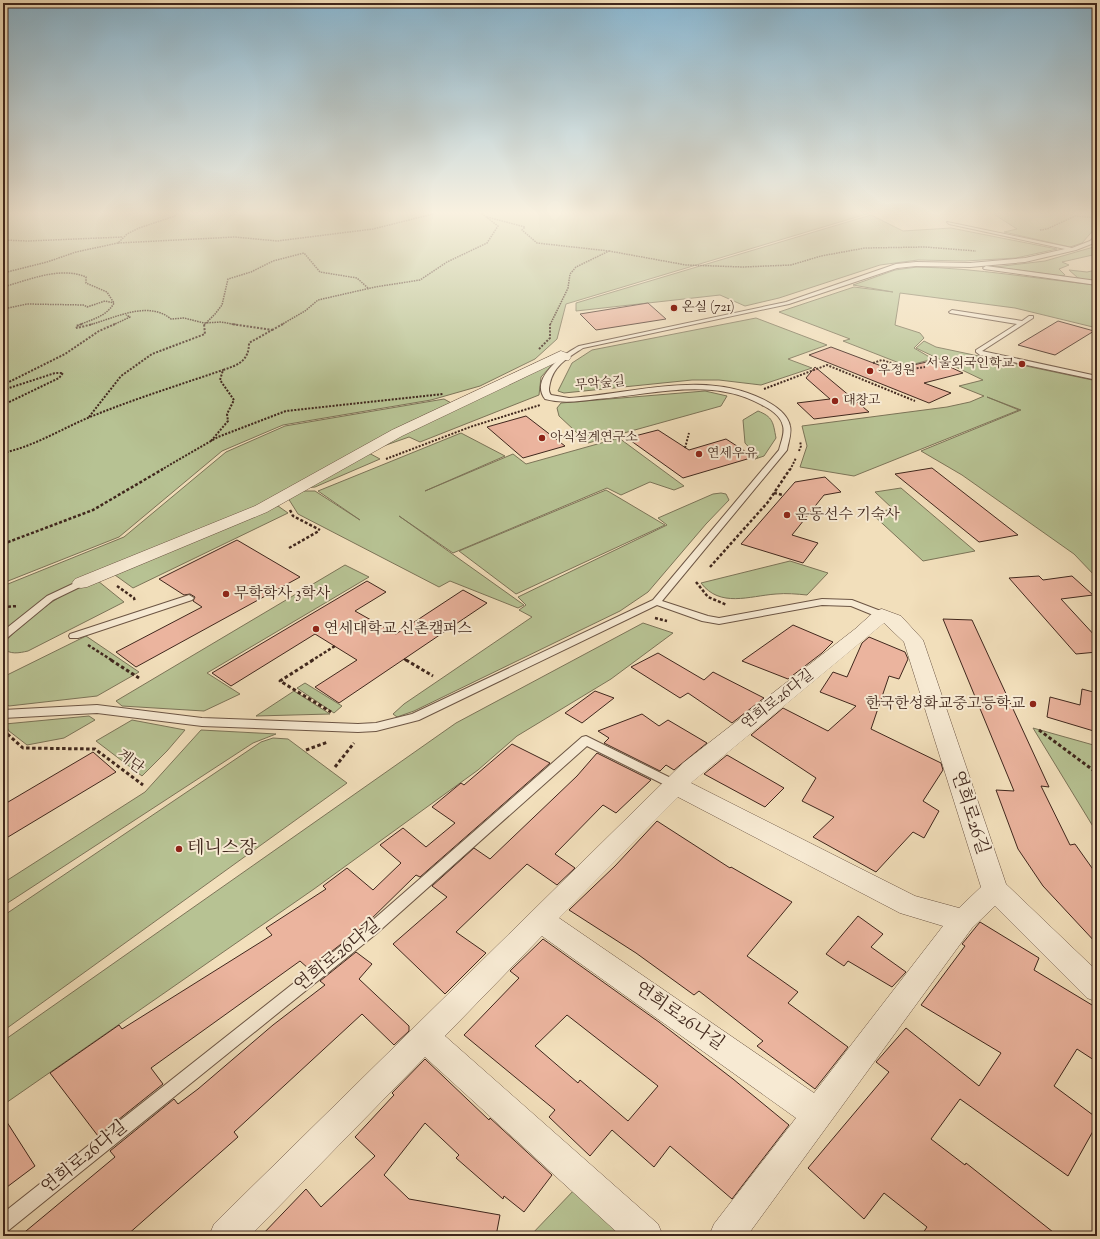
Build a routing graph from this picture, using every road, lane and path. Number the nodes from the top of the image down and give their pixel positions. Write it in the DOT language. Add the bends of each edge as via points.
graph roads {
  1 [pos="253,271"];
  2 [pos="319,271"];
  3 [pos="432,271"];
  4 [pos="572,271"];
  5 [pos="882,271"];
  6 [pos="1011,271"];
  7 [pos="1097,283"];
  8 [pos="3,287"];
  9 [pos="369,289"];
  10 [pos="114,303"];
  11 [pos="3,309"];
  12 [pos="952,312"];
  13 [pos="125,315"];
  14 [pos="1031,317"];
  15 [pos="204,323"];
  16 [pos="1023,323"];
  17 [pos="272,330"];
  18 [pos="535,352"];
  19 [pos="566,357"];
  20 [pos="873,363"];
  21 [pos="926,367"];
  22 [pos="223,370"];
  23 [pos="865,377"];
  24 [pos="1097,378"];
  25 [pos="861,379"];
  26 [pos="3,385"];
  27 [pos="3,390"];
  28 [pos="763,390"];
  29 [pos="449,392"];
  30 [pos="915,401"];
  31 [pos="3,405"];
  32 [pos="542,405"];
  33 [pos="90,417"];
  34 [pos="689,433"];
  35 [pos="209,443"];
  36 [pos="685,448"];
  37 [pos="3,453"];
  38 [pos="393,460"];
  39 [pos="782,482"];
  40 [pos="774,493"];
  41 [pos="783,495"];
  42 [pos="284,497"];
  43 [pos="3,544"];
  44 [pos="289,548"];
  45 [pos="710,567"];
  46 [pos="81,583"];
  47 [pos="189,598"];
  48 [pos="656,602"];
  49 [pos="882,615"];
  50 [pos="3,636"];
  51 [pos="74,636"];
  52 [pos="335,646"];
  53 [pos="99,652"];
  54 [pos="404,659"];
  55 [pos="433,676"];
  56 [pos="139,678"];
  57 [pos="333,713"];
  58 [pos="3,714"];
  59 [pos="3,730"];
  60 [pos="1039,730"];
  61 [pos="354,742"];
  62 [pos="335,767"];
  63 [pos="1097,772"];
  64 [pos="143,785"];
  65 [pos="675,785"];
  66 [pos="995,890"];
  67 [pos="541,920"];
  68 [pos="963,920"];
  69 [pos="1097,989"];
  70 [pos="424,1038"];
  71 [pos="817,1114"];
  72 [pos="3,1224"];
  73 [pos="226,1236"];
  74 [pos="646,1236"];
  75 [pos="726,1236"];
  1 -- 15 [label="path" via="228,279 226,295 216,316"];
  2 -- 9 [label="path" via="357,278"];
  3 -- 9 [label="path" via="420,280"];
  4 -- 18 [label="path" via="568,288 550,322 550,338"];
  5 -- 19 [label="lane, 무악숲길" via="787,303 581,347"];
  6 -- 7 [label="lane"];
  8 -- 10 [label="path" via="53,275 82,274 86,277 86,283 102,287 109,292"];
  9 -- 17 [label="path" via="318,300 305,311"];
  10 -- 11 [label="path" via="105,301 87,307 27,304"];
  10 -- 13 [label="path" via="110,310 76,326 77,328"];
  12 -- 16 [label="lane"];
  13 -- 15 [label="path" via="146,309 171,319 184,318"];
  13 -- 26 [label="path" via="130,317 99,331 65,354"];
  14 -- 16 [label="lane"];
  15 -- 17 [label="path" via="221,322"];
  15 -- 33 [label="path" via="205,334 152,354 121,376"];
  16 -- 24 [label="lane" via="978,351 982,354"];
  17 -- 22 [label="path" via="249,344 249,351 240,364"];
  19 -- 42 [label="street" via="561,355 396,433"];
  19 -- 48 [label="lane, 무악숲길" via="548,374 545,391 548,397 568,400 690,387 720,388 738,391 768,405 782,416 787,427 783,450 775,461"];
  20 -- 21 [label="path" via="882,360 911,369"];
  22 -- 33 [label="path"];
  22 -- 35 [label="path" via="220,380 234,400 227,414 228,421"];
  23 -- 25 [label="path"];
  25 -- 28 [label="path" via="827,365"];
  25 -- 30 [label="path"];
  27 -- 31 [label="path" via="55,373 63,373 59,378"];
  29 -- 35 [label="path" via="286,411 256,421"];
  32 -- 38 [label="path" via="470,427 387,458"];
  33 -- 37 [label="path" via="16,451"];
  34 -- 36 [label="path"];
  35 -- 43 [label="path" via="93,510"];
  39 -- 40 [label="path"];
  40 -- 41 [label="path"];
  40 -- 45 [label="path"];
  42 -- 44 [label="path" via="294,516 320,530"];
  42 -- 46 [label="street" via="261,509"];
  46 -- 50 [label="lane" via="50,598"];
  47 -- 51 [label="lane"];
  48 -- 49 [label="lane" via="719,621 822,602 852,603"];
  48 -- 58 [label="lane" via="415,717 376,727 202,722 97,709"];
  49 -- 65 [label="street, 연희로26다길" via="691,769"];
  49 -- 66 [label="street, 연희로26길" via="894,620 913,640"];
  52 -- 57 [label="path" via="280,682"];
  53 -- 56 [label="path"];
  54 -- 55 [label="path"];
  59 -- 64 [label="path, 계단" via="23,748 95,749"];
  60 -- 63 [label="path"];
  61 -- 62 [label="path"];
  65 -- 67 [label="street, 연희로26다길"];
  65 -- 68 [label="street" via="909,905"];
  65 -- 72 [label="lane, 연희로26다길" via="586,740 371,930"];
  66 -- 68 [label="street"];
  66 -- 69 [label="street, 연희로26길"];
  67 -- 70 [label="street, 연희로26다길"];
  67 -- 71 [label="street, 연희로26나길"];
  68 -- 71 [label="street"];
  70 -- 73 [label="street, 연희로26다길"];
  70 -- 74 [label="street"];
  71 -- 75 [label="street"];
}
